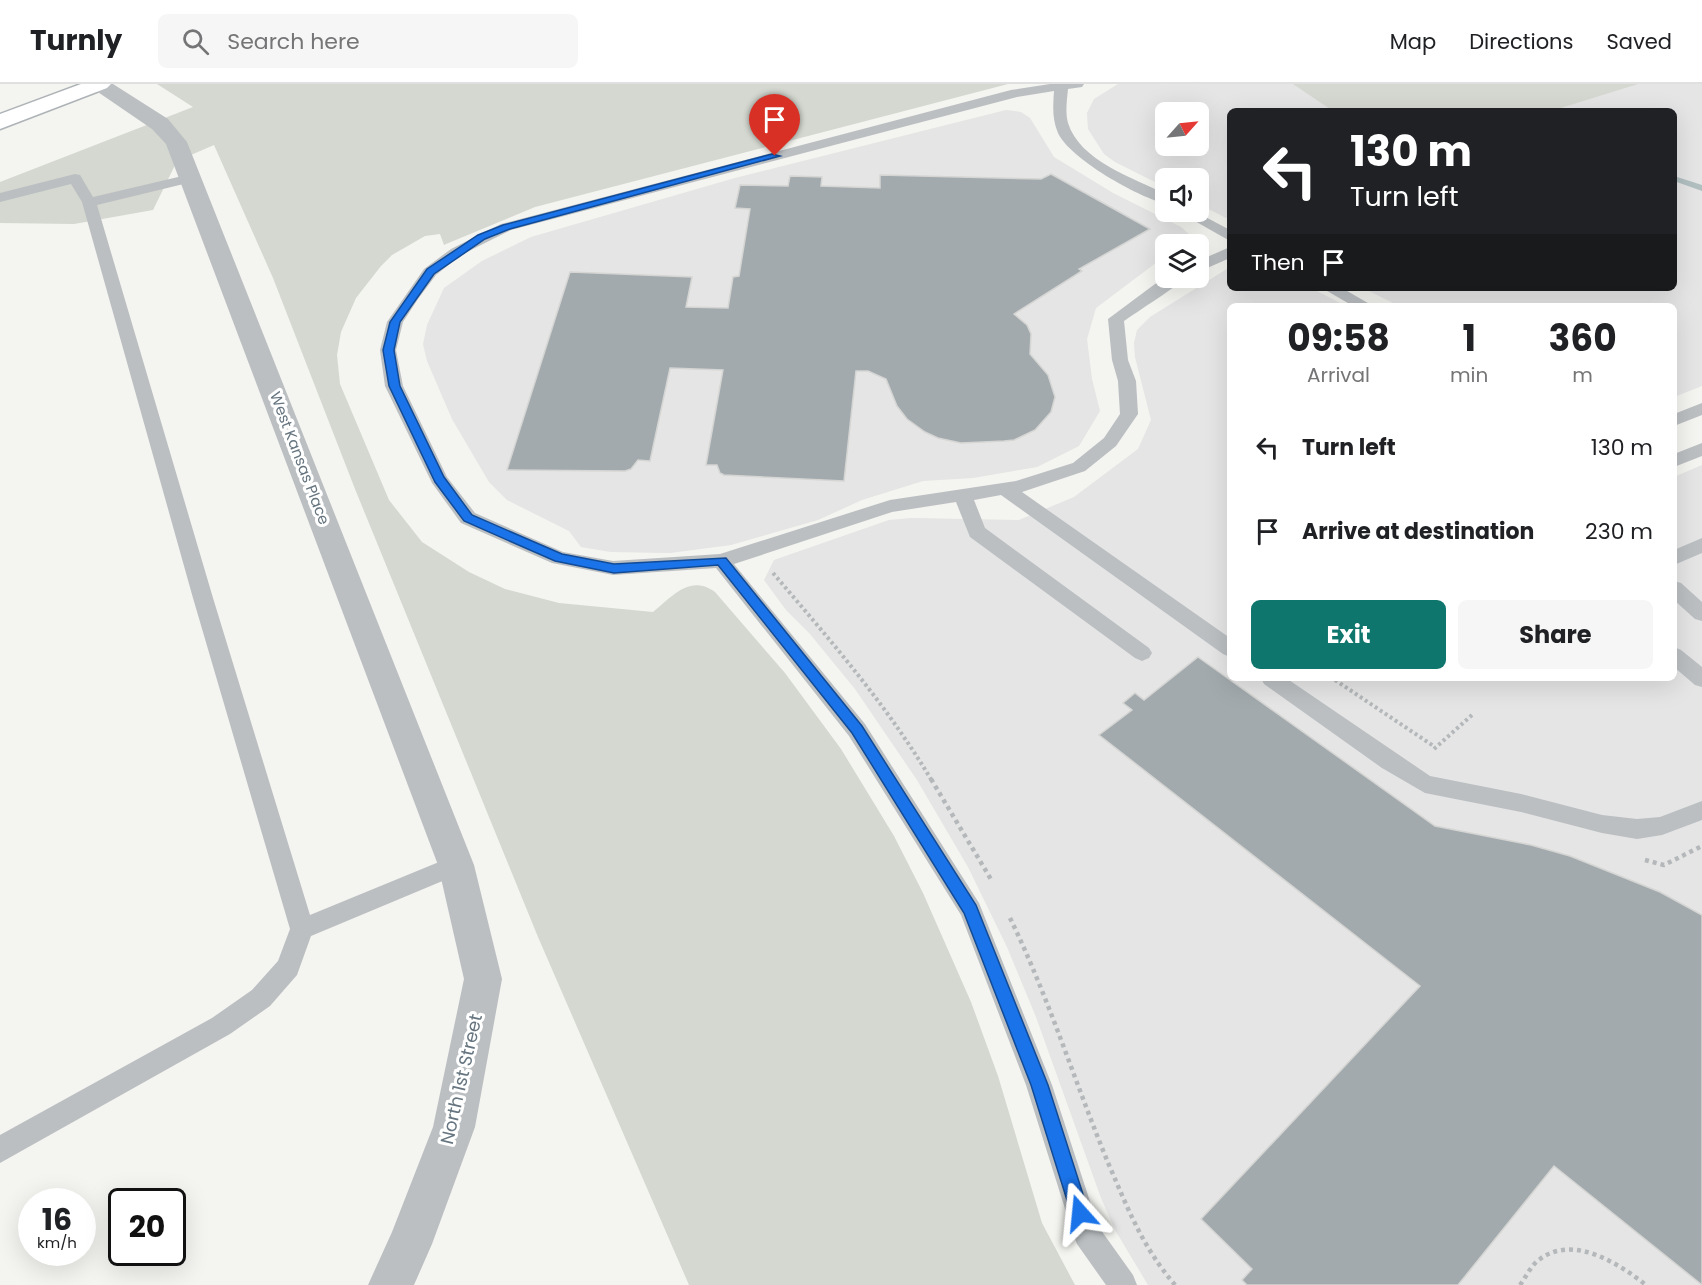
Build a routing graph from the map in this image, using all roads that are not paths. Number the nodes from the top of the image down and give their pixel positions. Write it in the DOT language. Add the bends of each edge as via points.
graph roads {
  1 [pos="44,84"];
  2 [pos="100,84"];
  3 [pos="1069,86"];
  4 [pos="20,93"];
  5 [pos="0,122"];
  6 [pos="191,177"];
  7 [pos="1155,194"];
  8 [pos="0,198"];
  9 [pos="89,202"];
  10 [pos="1204,222"];
  11 [pos="1227,234"];
  12 [pos="1227,253"];
  13 [pos="1209,262"];
  14 [pos="1158,288"];
  15 [pos="1336,291"];
  16 [pos="1359,303"];
  17 [pos="1702,409"];
  18 [pos="1677,419"];
  19 [pos="1702,449"];
  20 [pos="1677,459"];
  21 [pos="1005,489"];
  22 [pos="963,495"];
  23 [pos="1702,545"];
  24 [pos="1677,557"];
  25 [pos="721,561"];
  26 [pos="1677,591"];
  27 [pos="1702,614"];
  28 [pos="1227,647"];
  29 [pos="1142,653"];
  30 [pos="1677,658"];
  31 [pos="1702,679"];
  32 [pos="1275,681"];
  33 [pos="1702,810"];
  34 [pos="456,865"];
  35 [pos="302,929"];
  36 [pos="0,1150"];
  37 [pos="390,1285"];
  38 [pos="1124,1285"];
  1 -- 4 [label="main road"];
  2 -- 5 [label="main road"];
  2 -- 6 [label="street, West Kansas Place" via="170,132"];
  3 -- 7 [label="lane" via="1061,122 1067,137 1084,156"];
  3 -- 25 [label="lane" via="1016,93 506,227 482,237 430,272 411,297 395,322 388,350 394,386 439,479 468,518 559,558 614,568"];
  6 -- 9 [label="lane"];
  6 -- 34 [label="street, West Kansas Place"];
  8 -- 9 [label="lane" via="75,178"];
  9 -- 35 [label="lane"];
  10 -- 11 [label="lane"];
  12 -- 13 [label="lane"];
  14 -- 21 [label="lane" via="1116,319 1129,414 1110,442 1079,467"];
  15 -- 16 [label="lane"];
  17 -- 18 [label="lane"];
  19 -- 20 [label="lane"];
  21 -- 22 [label="lane"];
  21 -- 28 [label="lane"];
  22 -- 25 [label="lane" via="890,506"];
  22 -- 29 [label="lane" via="977,532"];
  23 -- 24 [label="lane"];
  25 -- 38 [label="lane" via="857,729 971,910 1039,1085 1087,1234"];
  26 -- 27 [label="lane"];
  30 -- 31 [label="lane"];
  32 -- 33 [label="lane" via="1425,784 1637,829 1662,826"];
  34 -- 35 [label="lane"];
  34 -- 37 [label="street, North 1st Street" via="483,979 454,1127 410,1244"];
  35 -- 36 [label="lane" via="288,967 261,998 221,1026"];
}
